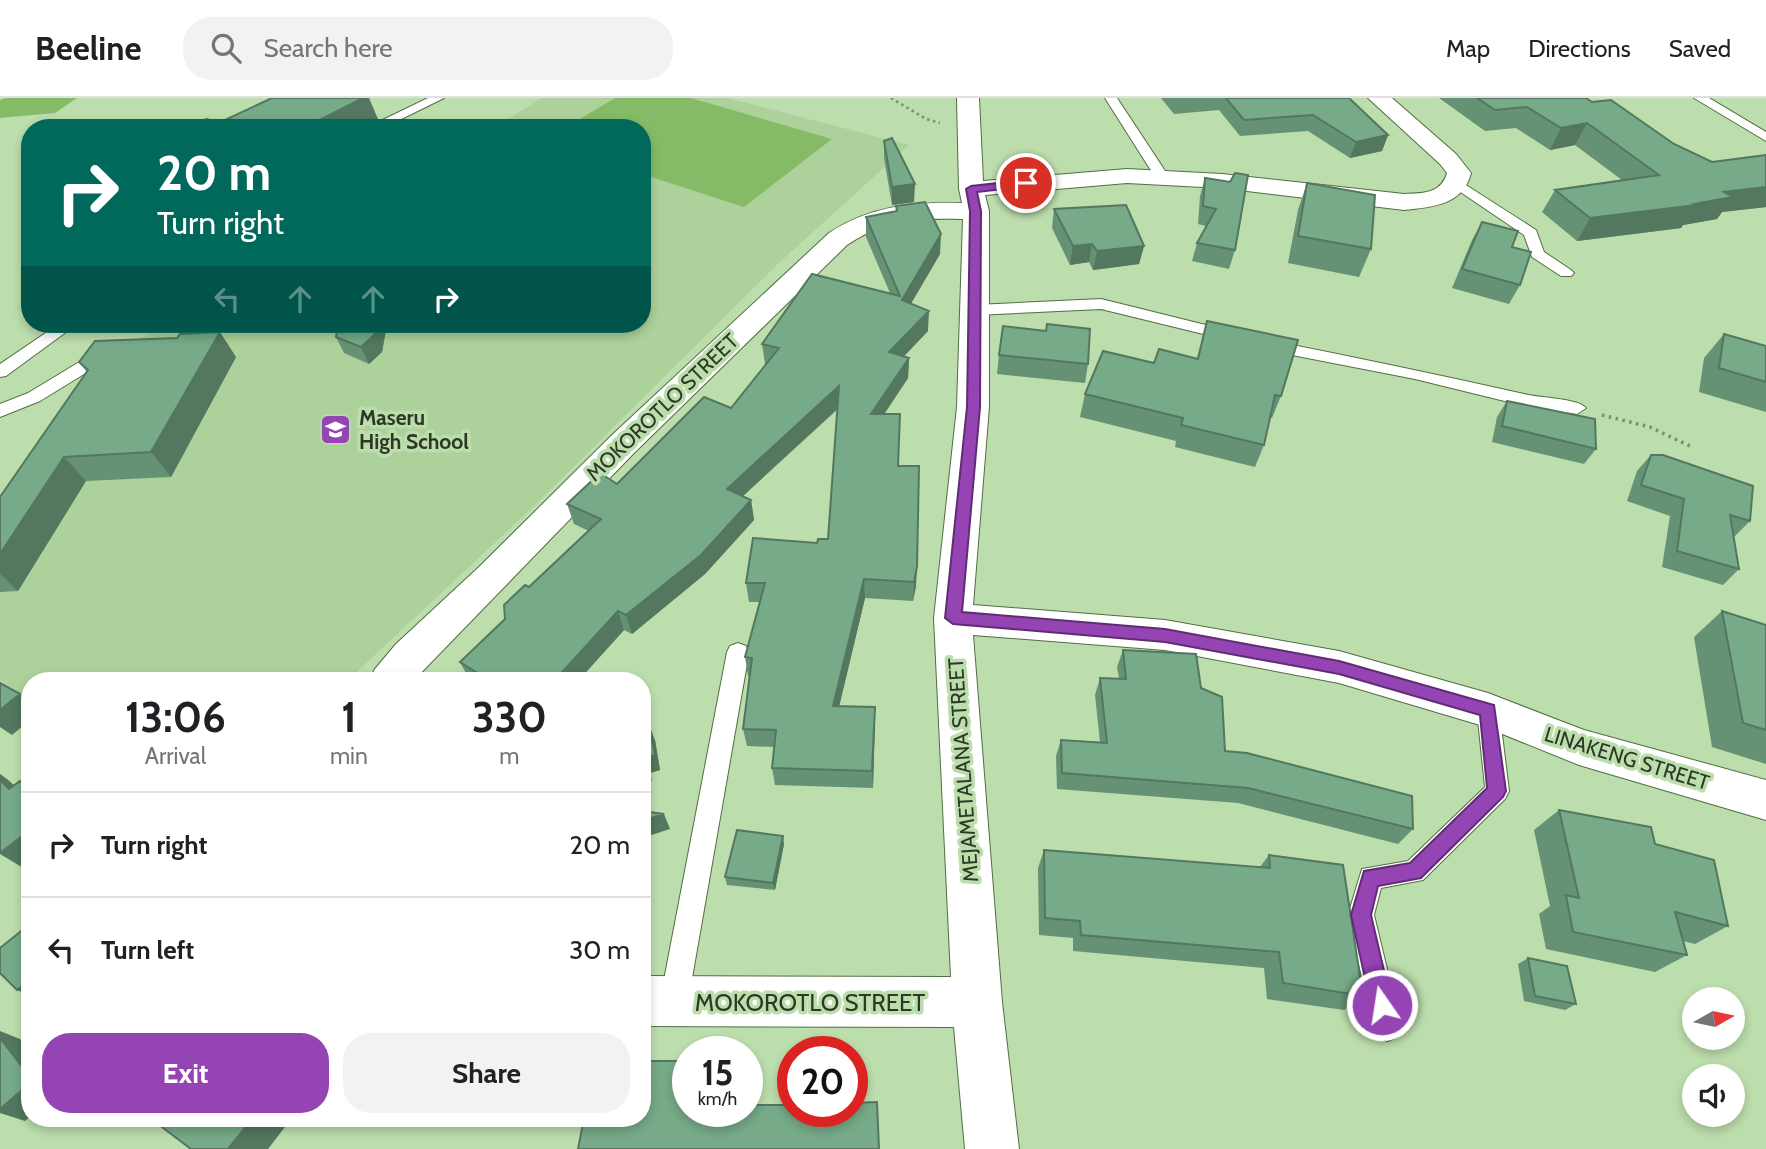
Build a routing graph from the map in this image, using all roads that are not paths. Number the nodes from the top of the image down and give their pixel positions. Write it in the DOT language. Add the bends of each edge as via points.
graph roads {
  1 [pos="438,98"];
  2 [pos="1111,98"];
  3 [pos="1378,98"];
  4 [pos="1700,98"];
  5 [pos="969,112"];
  6 [pos="392,119"];
  7 [pos="1766,137"];
  8 [pos="1162,177"];
  9 [pos="1458,184"];
  10 [pos="973,200"];
  11 [pos="1566,273"];
  12 [pos="976,310"];
  13 [pos="56,333"];
  14 [pos="129,352"];
  15 [pos="0,372"];
  16 [pos="1577,408"];
  17 [pos="0,411"];
  18 [pos="953,618"];
  19 [pos="738,652"];
  20 [pos="396,672"];
  21 [pos="1488,710"];
  22 [pos="1766,800"];
  23 [pos="658,1001"];
  24 [pos="977,1002"];
  25 [pos="1387,1027"];
  26 [pos="992,1149"];
  1 -- 6 [label="lane"];
  2 -- 8 [label="lane"];
  3 -- 9 [label="street" via="1448,159 1459,173"];
  4 -- 7 [label="lane"];
  5 -- 10 [label="street, MEJAMETALANA STREET"];
  8 -- 9 [label="street, MOKOROTLO STREET" via="1404,202 1430,200 1453,192"];
  8 -- 10 [label="street, MOKOROTLO STREET" via="1082,178"];
  9 -- 11 [label="lane" via="1531,233 1537,254"];
  10 -- 12 [label="street, MEJAMETALANA STREET"];
  10 -- 20 [label="street, MOKOROTLO STREET" via="867,221 838,239 623,444"];
  12 -- 16 [label="lane" via="1101,304 1279,347"];
  12 -- 18 [label="street, MEJAMETALANA STREET" via="973,407"];
  13 -- 15 [label="lane"];
  14 -- 17 [label="lane" via="97,359 34,397"];
  18 -- 21 [label="street, LINAKENG STREET" via="1165,635 1339,667"];
  18 -- 24 [label="street, MEJAMETALANA STREET"];
  19 -- 23 [label="lane"];
  21 -- 22 [label="street, LINAKENG STREET" via="1579,747"];
  21 -- 25 [label="lane" via="1497,791 1414,872 1371,877 1361,915"];
  23 -- 24 [label="street, MOKOROTLO STREET"];
  24 -- 26 [label="street, MEJAMETALANA STREET"];
}
